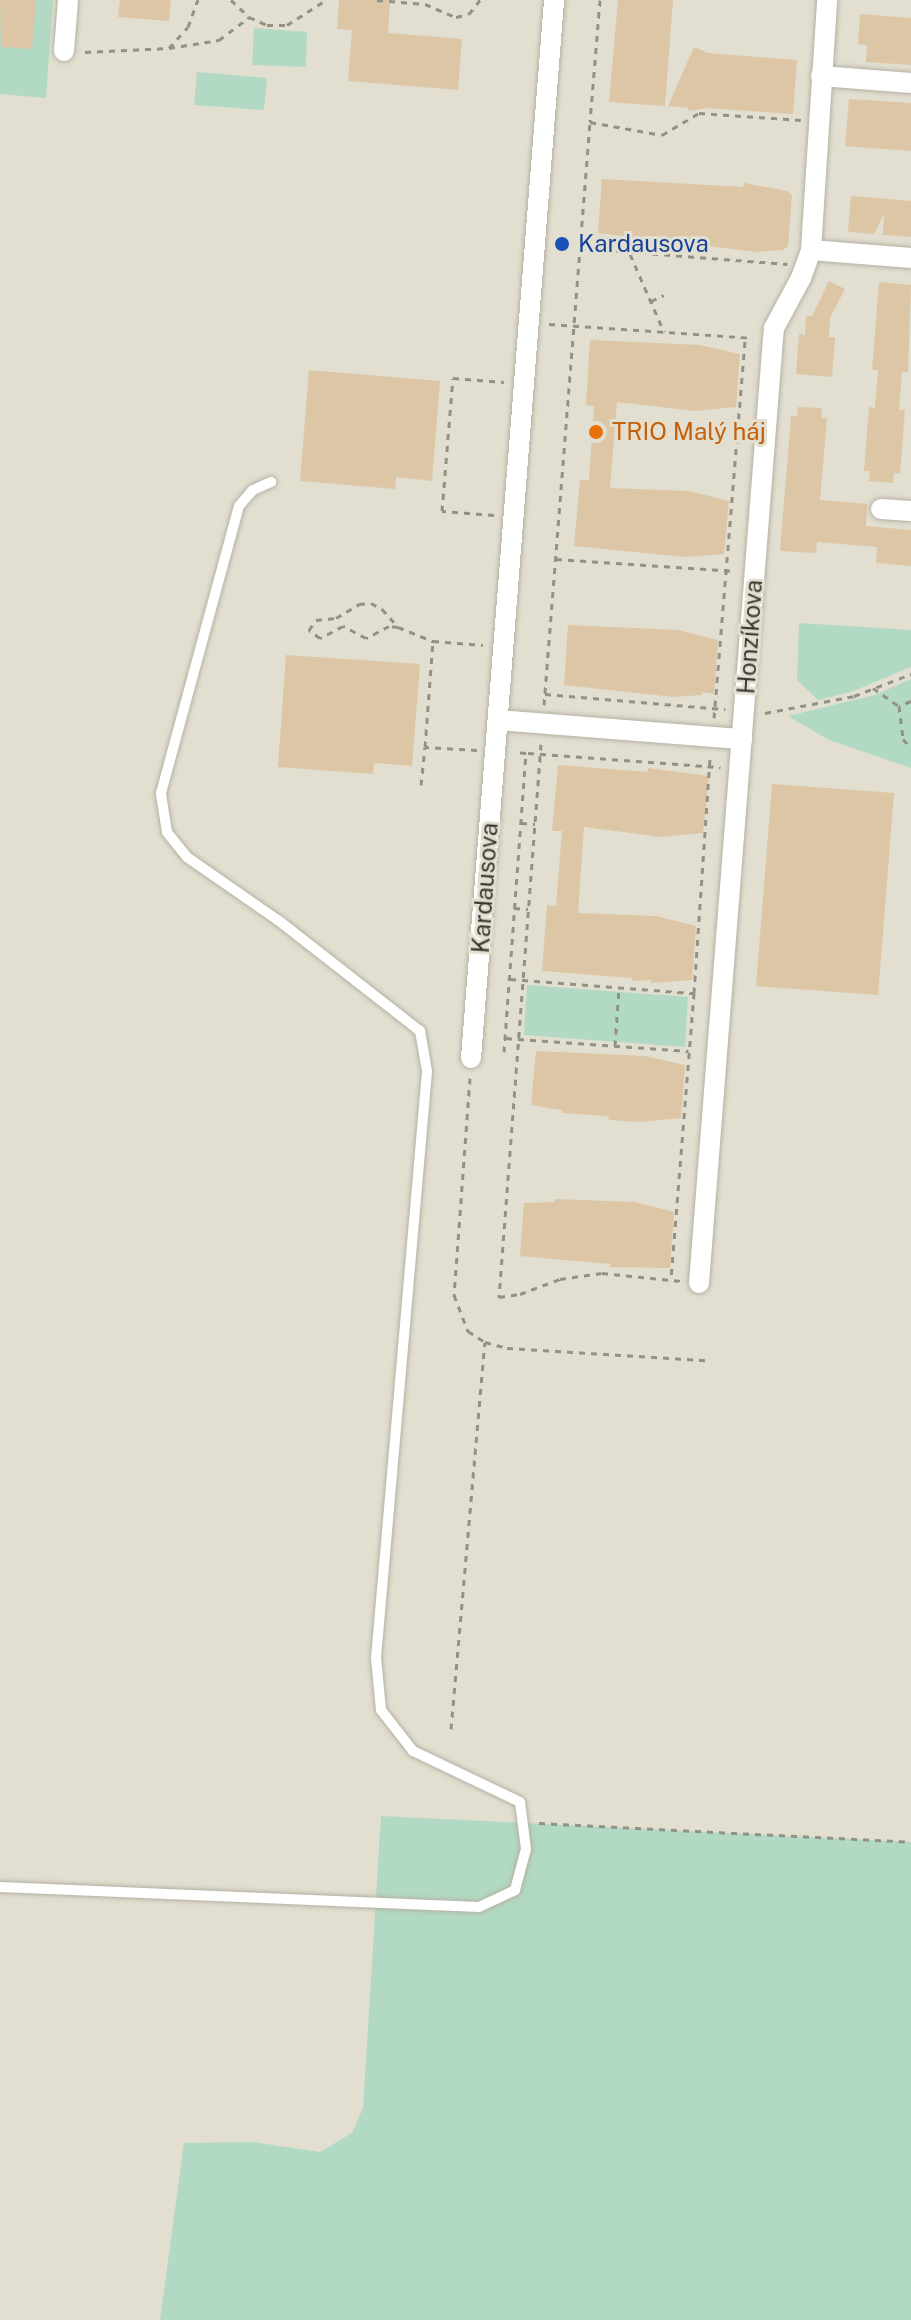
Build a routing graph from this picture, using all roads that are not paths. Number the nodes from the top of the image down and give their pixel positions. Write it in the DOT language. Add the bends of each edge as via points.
graph roads {
  1 [pos="68,0"];
  2 [pos="554,0"];
  3 [pos="827,0"];
  4 [pos="64,51"];
  5 [pos="821,76"];
  6 [pos="911,83"];
  7 [pos="809,258"];
  8 [pos="911,258"];
  9 [pos="271,482"];
  10 [pos="881,509"];
  11 [pos="911,511"];
  12 [pos="498,720"];
  13 [pos="742,739"];
  14 [pos="471,1058"];
  15 [pos="699,1283"];
  16 [pos="0,1887"];
  1 -- 4 [label="street"];
  2 -- 12 [label="street, Kardausova"];
  3 -- 5 [label="street, Honzíkova"];
  5 -- 6 [label="street"];
  5 -- 7 [label="street, Honzíkova"];
  7 -- 8 [label="street"];
  7 -- 13 [label="street, Honzíkova" via="773,339"];
  9 -- 16 [label="lane" via="253,490 235,519 161,793 167,832 187,857 420,1031 427,1071 376,1658 381,1710 413,1751 520,1802 526,1849 515,1890 479,1907"];
  10 -- 11 [label="street"];
  12 -- 13 [label="street"];
  12 -- 14 [label="street, Kardausova"];
  13 -- 15 [label="street, Honzíkova"];
}
